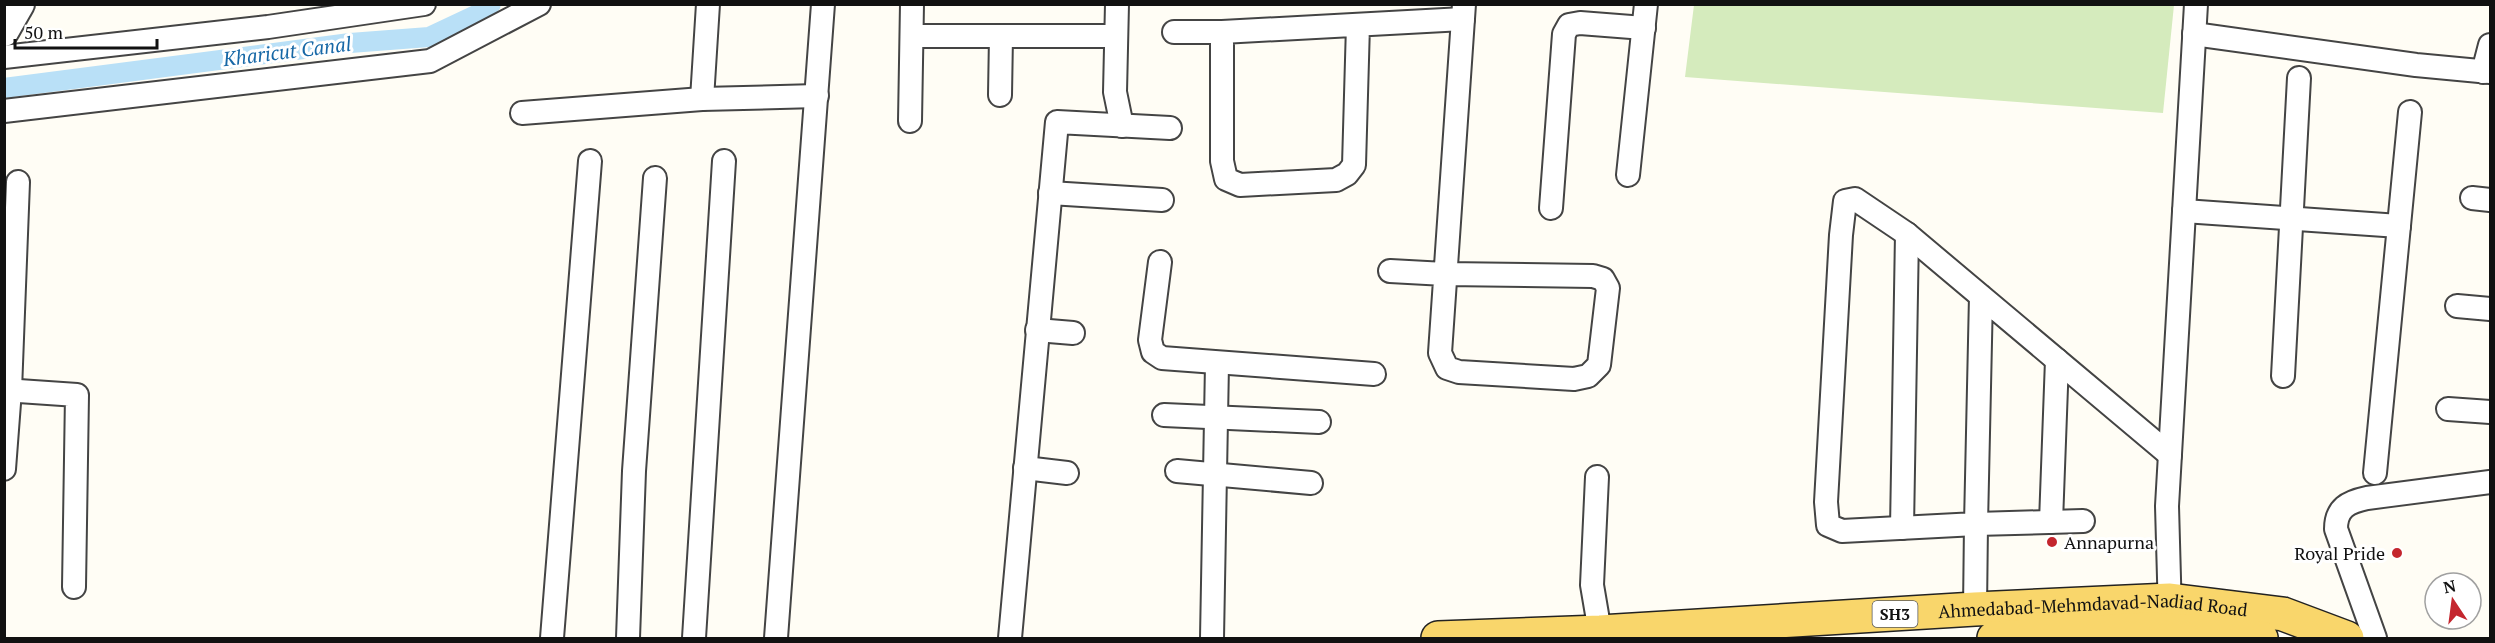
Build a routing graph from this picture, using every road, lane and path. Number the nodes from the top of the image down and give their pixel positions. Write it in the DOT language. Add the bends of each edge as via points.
graph roads {
  1 [pos="20,4"];
  2 [pos="424,4"];
  3 [pos="539,4"];
  4 [pos="708,4"];
  5 [pos="823,4"];
  6 [pos="912,4"];
  7 [pos="1117,4"];
  8 [pos="1646,4"];
  9 [pos="2196,4"];
  10 [pos="319,12"];
  11 [pos="1464,12"];
  12 [pos="1358,25"];
  13 [pos="1644,28"];
  14 [pos="4,32"];
  15 [pos="1174,32"];
  16 [pos="1222,32"];
  17 [pos="2194,34"];
  18 [pos="912,36"];
  19 [pos="1001,36"];
  20 [pos="1116,36"];
  21 [pos="2490,45"];
  22 [pos="4,57"];
  23 [pos="2487,72"];
  24 [pos="2299,78"];
  25 [pos="1000,95"];
  26 [pos="817,96"];
  27 [pos="702,99"];
  28 [pos="4,111"];
  29 [pos="2410,112"];
  30 [pos="522,113"];
  31 [pos="910,121"];
  32 [pos="1122,126"];
  33 [pos="1170,128"];
  34 [pos="724,160"];
  35 [pos="590,161"];
  36 [pos="1628,176"];
  37 [pos="655,178"];
  38 [pos="18,182"];
  39 [pos="1050,193"];
  40 [pos="1162,200"];
  41 [pos="1551,208"];
  42 [pos="2184,211"];
  43 [pos="2291,219"];
  44 [pos="2399,226"];
  45 [pos="1907,234"];
  46 [pos="1160,262"];
  47 [pos="1390,271"];
  48 [pos="1445,274"];
  49 [pos="1981,296"];
  50 [pos="2457,306"];
  51 [pos="2490,309"];
  52 [pos="1037,330"];
  53 [pos="1073,333"];
  54 [pos="2057,360"];
  55 [pos="1217,364"];
  56 [pos="1374,374"];
  57 [pos="2283,376"];
  58 [pos="8,390"];
  59 [pos="2490,406"];
  60 [pos="2448,409"];
  61 [pos="2490,412"];
  62 [pos="1164,415"];
  63 [pos="1214,417"];
  64 [pos="1319,422"];
  65 [pos="2170,455"];
  66 [pos="1025,468"];
  67 [pos="4,469"];
  68 [pos="1177,471"];
  69 [pos="1067,473"];
  70 [pos="2375,473"];
  71 [pos="1213,474"];
  72 [pos="1597,477"];
  73 [pos="2490,482"];
  74 [pos="1311,483"];
  75 [pos="2083,521"];
  76 [pos="2052,522"];
  77 [pos="1976,524"];
  78 [pos="1902,528"];
  79 [pos="74,587"];
  80 [pos="1976,609"];
  81 [pos="2170,615"];
  82 [pos="1600,632"];
  83 [pos="552,639"];
  84 [pos="628,639"];
  85 [pos="694,639"];
  86 [pos="776,639"];
  87 [pos="1010,639"];
  88 [pos="1212,639"];
  89 [pos="1438,639"];
  90 [pos="1994,639"];
  91 [pos="2261,639"];
  92 [pos="2347,639"];
  93 [pos="2375,639"];
  1 -- 14 [label="street"];
  2 -- 10 [label="street"];
  3 -- 28 [label="street" via="430,61"];
  4 -- 27 [label="street"];
  5 -- 26 [label="street"];
  6 -- 18 [label="street"];
  7 -- 20 [label="street"];
  8 -- 13 [label="street"];
  9 -- 17 [label="street"];
  10 -- 22 [label="street"];
  11 -- 12 [label="street"];
  11 -- 48 [label="street"];
  12 -- 16 [label="street"];
  12 -- 16 [label="street" via="1354,165 1336,180 1312,182 1240,185 1226,179 1222,161"];
  13 -- 36 [label="street"];
  13 -- 41 [label="street" via="1580,23 1569,25 1564,34"];
  15 -- 16 [label="street"];
  17 -- 23 [label="street"];
  17 -- 42 [label="street"];
  18 -- 19 [label="street"];
  18 -- 31 [label="street"];
  19 -- 20 [label="street"];
  19 -- 25 [label="street"];
  20 -- 32 [label="street" via="1115,92"];
  21 -- 23 [label="street"];
  24 -- 43 [label="street"];
  26 -- 27 [label="street"];
  26 -- 86 [label="street"];
  27 -- 30 [label="street"];
  29 -- 44 [label="street"];
  32 -- 33 [label="street"];
  32 -- 39 [label="street" via="1057,122"];
  34 -- 85 [label="street"];
  35 -- 83 [label="street"];
  37 -- 84 [label="street" via="634,471"];
  38 -- 58 [label="street"];
  39 -- 40 [label="street"];
  39 -- 52 [label="street"];
  42 -- 43 [label="street"];
  42 -- 65 [label="street"];
  43 -- 44 [label="street"];
  43 -- 57 [label="street"];
  44 -- 70 [label="street"];
  45 -- 49 [label="street"];
  45 -- 78 [label="street"];
  45 -- 78 [label="street" via="1855,199 1845,201 1826,502 1828,525 1842,531"];
  46 -- 55 [label="street" via="1150,340 1153,352 1162,358"];
  47 -- 48 [label="street"];
  48 -- 48 [label="street" via="1440,353 1447,368 1574,379 1588,376 1599,365 1608,288 1603,279"];
  49 -- 54 [label="street"];
  49 -- 77 [label="street"];
  50 -- 51 [label="street"];
  52 -- 53 [label="street"];
  52 -- 66 [label="street"];
  54 -- 65 [label="street"];
  54 -- 76 [label="street"];
  55 -- 56 [label="street"];
  55 -- 63 [label="street"];
  58 -- 67 [label="street"];
  58 -- 79 [label="street" via="77,395"];
  59 -- 61 [label="street"];
  60 -- 61 [label="street"];
  62 -- 63 [label="street"];
  63 -- 64 [label="street"];
  63 -- 71 [label="street"];
  65 -- 81 [label="street"];
  66 -- 69 [label="street"];
  66 -- 87 [label="street"];
  68 -- 71 [label="street"];
  71 -- 74 [label="street"];
  71 -- 88 [label="street"];
  72 -- 82 [label="street" via="1592,585"];
  73 -- 93 [label="street" via="2367,498 2342,508 2336,517 2336,529"];
  75 -- 76 [label="street"];
  76 -- 77 [label="street"];
  77 -- 78 [label="street"];
  77 -- 80 [label="street"];
  80 -- 81 [label="main road, Ahmedabad-Mehmdavad-Nadiad Road / SH3"];
  80 -- 82 [label="main road, Ahmedabad-Mehmdavad-Nadiad Road / SH3"];
  81 -- 90 [label="main road" via="2148,629"];
  81 -- 91 [label="main road"];
  81 -- 92 [label="main road, Ahmedabad-Mehmdavad-Nadiad Road / SH3" via="2283,614"];
  82 -- 89 [label="main road, Ahmedabad-Mehmdavad-Nadiad Road / SH3"];
}
